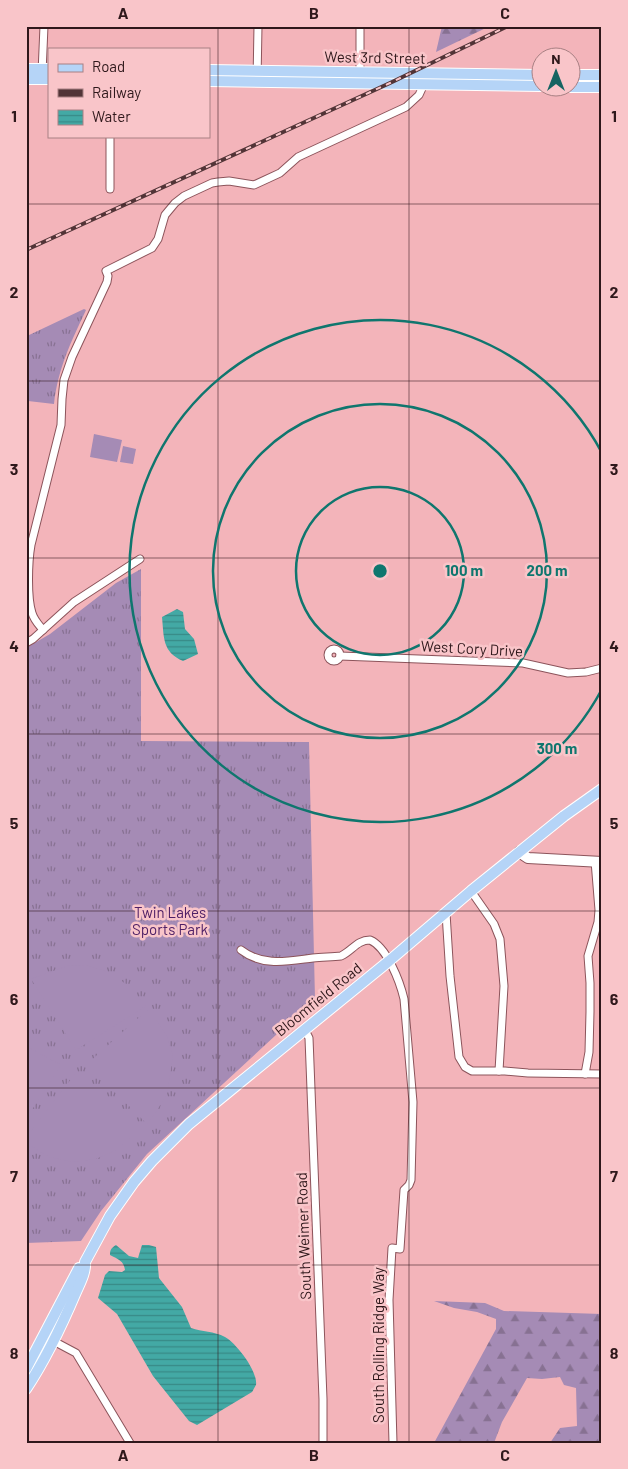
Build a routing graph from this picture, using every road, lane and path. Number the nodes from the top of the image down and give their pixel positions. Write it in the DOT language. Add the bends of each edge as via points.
graph roads {
  1 [pos="44,26"];
  2 [pos="258,26"];
  3 [pos="360,26"];
  4 [pos="26,69"];
  5 [pos="210,70"];
  6 [pos="257,70"];
  7 [pos="360,72"];
  8 [pos="46,74"];
  9 [pos="477,74"];
  10 [pos="530,74"];
  11 [pos="580,75"];
  12 [pos="602,75"];
  13 [pos="26,78"];
  14 [pos="210,81"];
  15 [pos="257,81"];
  16 [pos="424,84"];
  17 [pos="530,86"];
  18 [pos="580,86"];
  19 [pos="602,87"];
  20 [pos="110,138"];
  21 [pos="110,188"];
  22 [pos="140,559"];
  23 [pos="43,630"];
  24 [pos="26,643"];
  25 [pos="340,656"];
  26 [pos="602,668"];
  27 [pos="602,789"];
  28 [pos="519,852"];
  29 [pos="598,862"];
  30 [pos="471,891"];
  31 [pos="446,912"];
  32 [pos="241,950"];
  33 [pos="389,961"];
  34 [pos="305,1030"];
  35 [pos="499,1071"];
  36 [pos="585,1074"];
  37 [pos="602,1074"];
  38 [pos="49,1338"];
  39 [pos="26,1369"];
  40 [pos="26,1389"];
  41 [pos="130,1443"];
  42 [pos="323,1443"];
  43 [pos="393,1443"];
  1 -- 8 [label="street"];
  2 -- 6 [label="street"];
  3 -- 7 [label="street"];
  4 -- 8 [label="main road"];
  5 -- 6 [label="main road, West 3rd Street"];
  6 -- 7 [label="main road, West 3rd Street"];
  6 -- 15 [label="street"];
  7 -- 9 [label="main road, West 3rd Street"];
  8 -- 13 [label="main road"];
  9 -- 10 [label="main road, West 3rd Street"];
  9 -- 16 [label="main road" via="441,78"];
  11 -- 12 [label="main road"];
  14 -- 15 [label="main road, West 3rd Street"];
  15 -- 16 [label="main road, West 3rd Street"];
  16 -- 17 [label="main road, West 3rd Street"];
  16 -- 23 [label="street" via="419,95 406,107 298,158 280,173 254,185 229,181 212,183 184,196 165,215 152,248 106,271 107,282 64,380 61,425 31,545 30,607"];
  18 -- 19 [label="main road"];
  20 -- 21 [label="street"];
  22 -- 23 [label="street" via="74,602"];
  23 -- 24 [label="street"];
  25 -- 26 [label="street, West Cory Drive" via="524,663 568,672"];
  27 -- 28 [label="main road, Bloomfield Road"];
  28 -- 29 [label="street" via="528,858"];
  28 -- 30 [label="main road, Bloomfield Road"];
  29 -- 36 [label="street" via="598,922 588,956 589,1052"];
  30 -- 31 [label="main road, Bloomfield Road"];
  30 -- 35 [label="street" via="494,924 501,944 504,986"];
  31 -- 33 [label="main road, Bloomfield Road"];
  31 -- 35 [label="street" via="459,1057 465,1067 475,1072"];
  32 -- 33 [label="street" via="256,959 280,962 341,956 360,942 369,940 378,944"];
  33 -- 34 [label="main road, Bloomfield Road"];
  33 -- 43 [label="street, South Rolling Ridge Way" via="404,999 414,1102 411,1180 404,1190 400,1249 392,1248 390,1269"];
  34 -- 38 [label="main road, Bloomfield Road" via="189,1124 145,1168 81,1265"];
  34 -- 42 [label="street, South Weimer Road" via="309,1038"];
  35 -- 36 [label="street"];
  36 -- 37 [label="street"];
  38 -- 39 [label="main road, Bloomfield Road"];
  38 -- 40 [label="main road, Bloomfield Road"];
  38 -- 41 [label="street" via="76,1353"];
}
